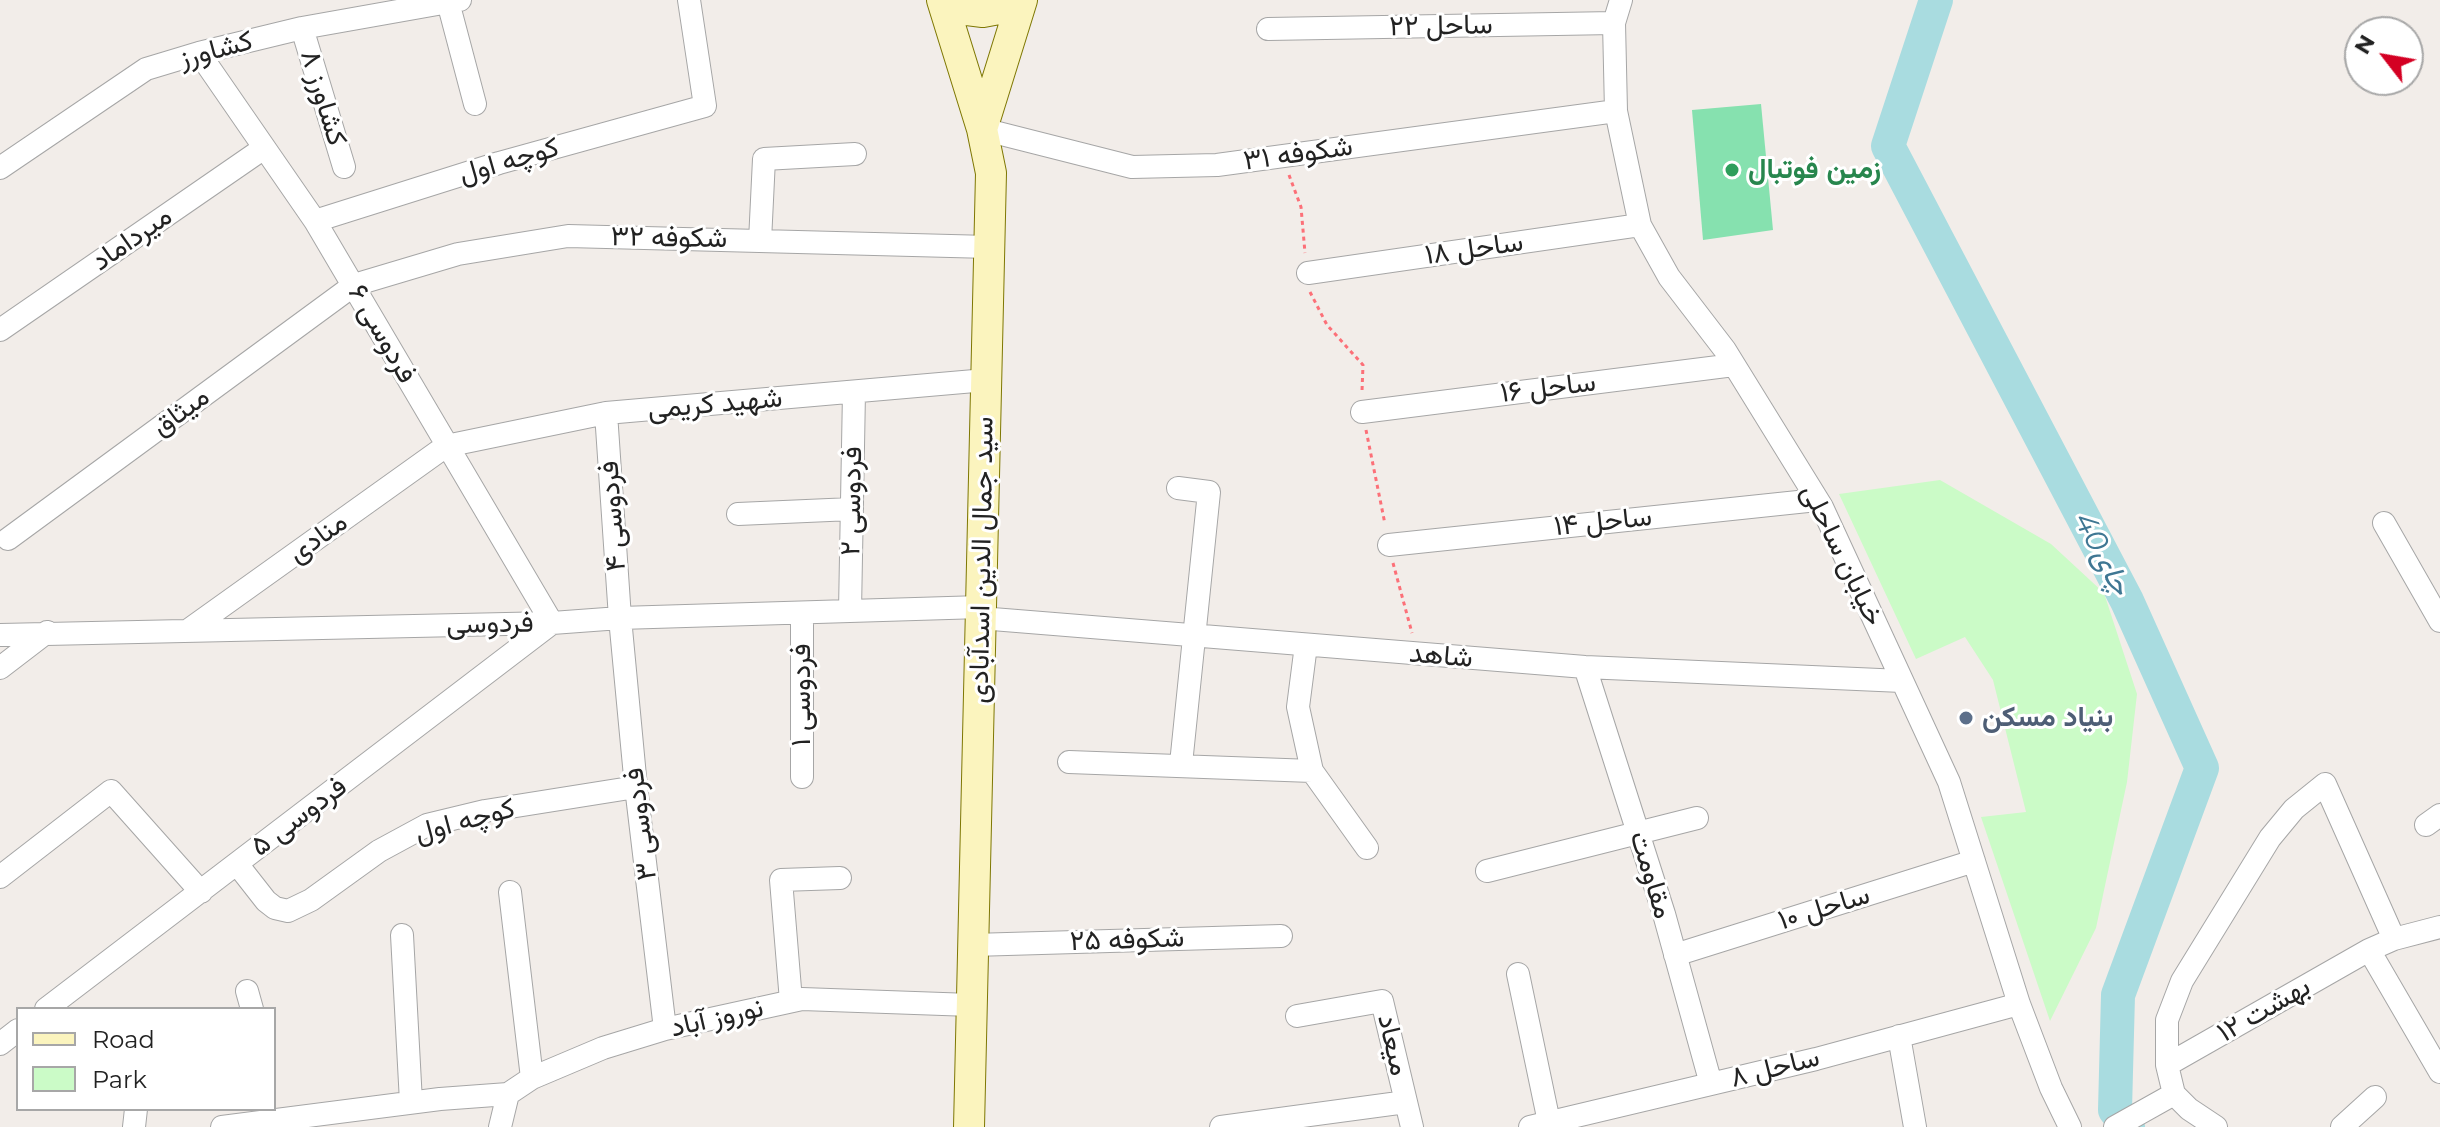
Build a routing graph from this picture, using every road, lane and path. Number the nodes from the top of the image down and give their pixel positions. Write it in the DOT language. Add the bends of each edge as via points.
graph roads {
  1 [pos="689,0"];
  2 [pos="942,0"];
  3 [pos="950,0"];
  4 [pos="1013,0"];
  5 [pos="1022,0"];
  6 [pos="1621,0"];
  7 [pos="454,1"];
  8 [pos="1614,23"];
  9 [pos="302,28"];
  10 [pos="1268,29"];
  11 [pos="199,53"];
  12 [pos="475,104"];
  13 [pos="1616,111"];
  14 [pos="982,129"];
  15 [pos="264,148"];
  16 [pos="855,154"];
  17 [pos="344,167"];
  18 [pos="0,168"];
  19 [pos="315,221"];
  20 [pos="1640,225"];
  21 [pos="760,241"];
  22 [pos="989,247"];
  23 [pos="1308,273"];
  24 [pos="354,285"];
  25 [pos="0,330"];
  26 [pos="1734,365"];
  27 [pos="986,380"];
  28 [pos="854,392"];
  29 [pos="1362,412"];
  30 [pos="606,413"];
  31 [pos="446,446"];
  32 [pos="1178,488"];
  33 [pos="1817,500"];
  34 [pos="852,509"];
  35 [pos="738,514"];
  36 [pos="2384,523"];
  37 [pos="8,539"];
  38 [pos="1389,545"];
  39 [pos="850,611"];
  40 [pos="980,612"];
  41 [pos="802,613"];
  42 [pos="620,618"];
  43 [pos="2440,621"];
  44 [pos="552,623"];
  45 [pos="190,629"];
  46 [pos="47,632"];
  47 [pos="0,635"];
  48 [pos="1193,635"];
  49 [pos="1306,645"];
  50 [pos="1585,667"];
  51 [pos="0,668"];
  52 [pos="1902,681"];
  53 [pos="1069,762"];
  54 [pos="1181,764"];
  55 [pos="1312,771"];
  56 [pos="802,777"];
  57 [pos="636,787"];
  58 [pos="1697,818"];
  59 [pos="1638,833"];
  60 [pos="1367,848"];
  61 [pos="1974,861"];
  62 [pos="237,864"];
  63 [pos="1487,871"];
  64 [pos="0,877"];
  65 [pos="840,878"];
  66 [pos="201,892"];
  67 [pos="510,892"];
  68 [pos="2440,927"];
  69 [pos="402,935"];
  70 [pos="1281,936"];
  71 [pos="2394,939"];
  72 [pos="973,945"];
  73 [pos="2369,950"];
  74 [pos="1675,955"];
  75 [pos="1518,974"];
  76 [pos="791,1001"];
  77 [pos="2019,1004"];
  78 [pos="971,1005"];
  79 [pos="49,1007"];
  80 [pos="1297,1016"];
  81 [pos="665,1029"];
  82 [pos="16,1032"];
  83 [pos="1899,1036"];
  84 [pos="0,1044"];
  85 [pos="2167,1065"];
  86 [pos="2440,1072"];
  87 [pos="532,1078"];
  88 [pos="1711,1084"];
  89 [pos="2051,1088"];
  90 [pos="508,1094"];
  91 [pos="2174,1094"];
  92 [pos="2375,1097"];
  93 [pos="411,1102"];
  94 [pos="1406,1102"];
  95 [pos="271,1115"];
  96 [pos="1539,1125"];
  97 [pos="222,1127"];
  98 [pos="500,1127"];
  99 [pos="969,1127"];
  100 [pos="1221,1127"];
  101 [pos="1412,1127"];
  102 [pos="1915,1127"];
  103 [pos="2055,1127"];
  104 [pos="2070,1127"];
  105 [pos="2115,1127"];
  106 [pos="2216,1127"];
  107 [pos="2342,1127"];
  1 -- 19 [label="street, کوچه اول" via="705,106"];
  2 -- 14 [label="main road, سید جمال الدین اسدآبادی"];
  3 -- 4 [label="main road" via="983,12"];
  5 -- 14 [label="main road"];
  6 -- 8 [label="street, خیابان ساحلی"];
  7 -- 9 [label="street, کشاورز"];
  7 -- 12 [label="street"];
  8 -- 10 [label="street, ساحل ۲۲"];
  8 -- 13 [label="street, خیابان ساحلی"];
  9 -- 11 [label="street, کشاورز"];
  9 -- 17 [label="street, کشاورز ۸"];
  11 -- 15 [label="street, فردوسی ۶"];
  11 -- 18 [label="street, کشاورز" via="146,69"];
  13 -- 14 [label="street, شکوفه ۳۱" via="1217,165 1132,167"];
  13 -- 20 [label="street, خیابان ساحلی"];
  14 -- 22 [label="main road, سید جمال الدین اسدآبادی" via="991,173"];
  15 -- 19 [label="street, فردوسی ۶"];
  15 -- 25 [label="street, میرداماد"];
  16 -- 21 [label="street" via="764,159"];
  19 -- 24 [label="street, فردوسی ۶"];
  20 -- 23 [label="street, ساحل ۱۸"];
  20 -- 26 [label="street, خیابان ساحلی" via="1669,277"];
  21 -- 22 [label="street, شکوفه ۳۲"];
  21 -- 24 [label="street, شکوفه ۳۲" via="568,236 458,254"];
  22 -- 27 [label="main road, سید جمال الدین اسدآبادی"];
  24 -- 31 [label="street, فردوسی ۶"];
  24 -- 37 [label="street, میثاق"];
  26 -- 29 [label="street, ساحل ۱۶"];
  26 -- 33 [label="street, خیابان ساحلی"];
  27 -- 28 [label="street, شهید کریمی"];
  27 -- 40 [label="main road, سید جمال الدین اسدآبادی"];
  28 -- 30 [label="street, شهید کریمی"];
  28 -- 34 [label="street, فردوسی ۲"];
  30 -- 31 [label="street, شهید کریمی"];
  30 -- 42 [label="street, فردوسی ۴"];
  31 -- 44 [label="street, فردوسی ۶"];
  31 -- 45 [label="street, منادی"];
  32 -- 48 [label="street" via="1209,492"];
  33 -- 38 [label="street, ساحل ۱۴"];
  33 -- 52 [label="street, خیابان ساحلی"];
  34 -- 35 [label="street"];
  34 -- 39 [label="street, فردوسی ۲"];
  36 -- 43 [label="street"];
  39 -- 40 [label="street, فردوسی"];
  39 -- 41 [label="street, فردوسی"];
  40 -- 48 [label="street, شاهد"];
  40 -- 72 [label="main road, سید جمال الدین اسدآبادی"];
  41 -- 42 [label="street, فردوسی"];
  41 -- 56 [label="street, فردوسی ۱"];
  42 -- 44 [label="street, فردوسی"];
  42 -- 57 [label="street, فردوسی ۳"];
  44 -- 45 [label="street, فردوسی"];
  44 -- 62 [label="street, فردوسی ۵"];
  45 -- 46 [label="street, فردوسی"];
  46 -- 47 [label="street, فردوسی"];
  46 -- 51 [label="street"];
  48 -- 49 [label="street, شاهد"];
  48 -- 54 [label="street"];
  49 -- 50 [label="street, شاهد"];
  49 -- 55 [label="street" via="1298,707"];
  50 -- 52 [label="street, شاهد"];
  50 -- 59 [label="street, مقاومت"];
  52 -- 61 [label="street, خیابان ساحلی" via="1949,782"];
  53 -- 54 [label="street"];
  54 -- 55 [label="street"];
  55 -- 60 [label="street"];
  57 -- 62 [label="street, کوچه اول" via="427,825 288,911 266,901"];
  57 -- 81 [label="street, فردوسی ۳"];
  58 -- 59 [label="street"];
  59 -- 63 [label="street"];
  59 -- 74 [label="street, مقاومت"];
  61 -- 74 [label="street, ساحل ۱۰"];
  61 -- 77 [label="street, خیابان ساحلی"];
  62 -- 66 [label="street, فردوسی ۵"];
  64 -- 66 [label="street" via="111,791"];
  65 -- 76 [label="street" via="781,880"];
  66 -- 79 [label="street, فردوسی ۵"];
  67 -- 87 [label="street"];
  68 -- 71 [label="street, بهشت ۱۲"];
  69 -- 93 [label="street"];
  70 -- 72 [label="street, شکوفه ۲۵"];
  71 -- 73 [label="street, بهشت ۱۲"];
  71 -- 85 [label="street" via="2325,784 2270,838 2182,981 2167,1020"];
  72 -- 78 [label="main road, سید جمال الدین اسدآبادی"];
  73 -- 85 [label="street, بهشت ۱۲"];
  73 -- 86 [label="street"];
  74 -- 88 [label="street, مقاومت"];
  75 -- 96 [label="street"];
  76 -- 78 [label="street, نوروز آباد"];
  76 -- 81 [label="street, نوروز آباد"];
  77 -- 83 [label="street, ساحل ۸"];
  77 -- 89 [label="street, خیابان ساحلی"];
  78 -- 99 [label="main road, سید جمال الدین اسدآبادی"];
  80 -- 94 [label="street, میعاد" via="1382,1001"];
  81 -- 87 [label="street, نوروز آباد"];
  82 -- 84 [label="street"];
  83 -- 88 [label="street, ساحل ۸"];
  83 -- 102 [label="street"];
  85 -- 91 [label="street"];
  87 -- 90 [label="street, نوروز آباد"];
  88 -- 96 [label="street, ساحل ۸"];
  89 -- 103 [label="street"];
  89 -- 104 [label="street, خیابان ساحلی"];
  90 -- 93 [label="street"];
  90 -- 98 [label="street"];
  91 -- 105 [label="street"];
  91 -- 106 [label="street"];
  92 -- 107 [label="street"];
  93 -- 95 [label="street"];
  94 -- 100 [label="street"];
  94 -- 101 [label="street, میعاد"];
  95 -- 97 [label="street"];
}
